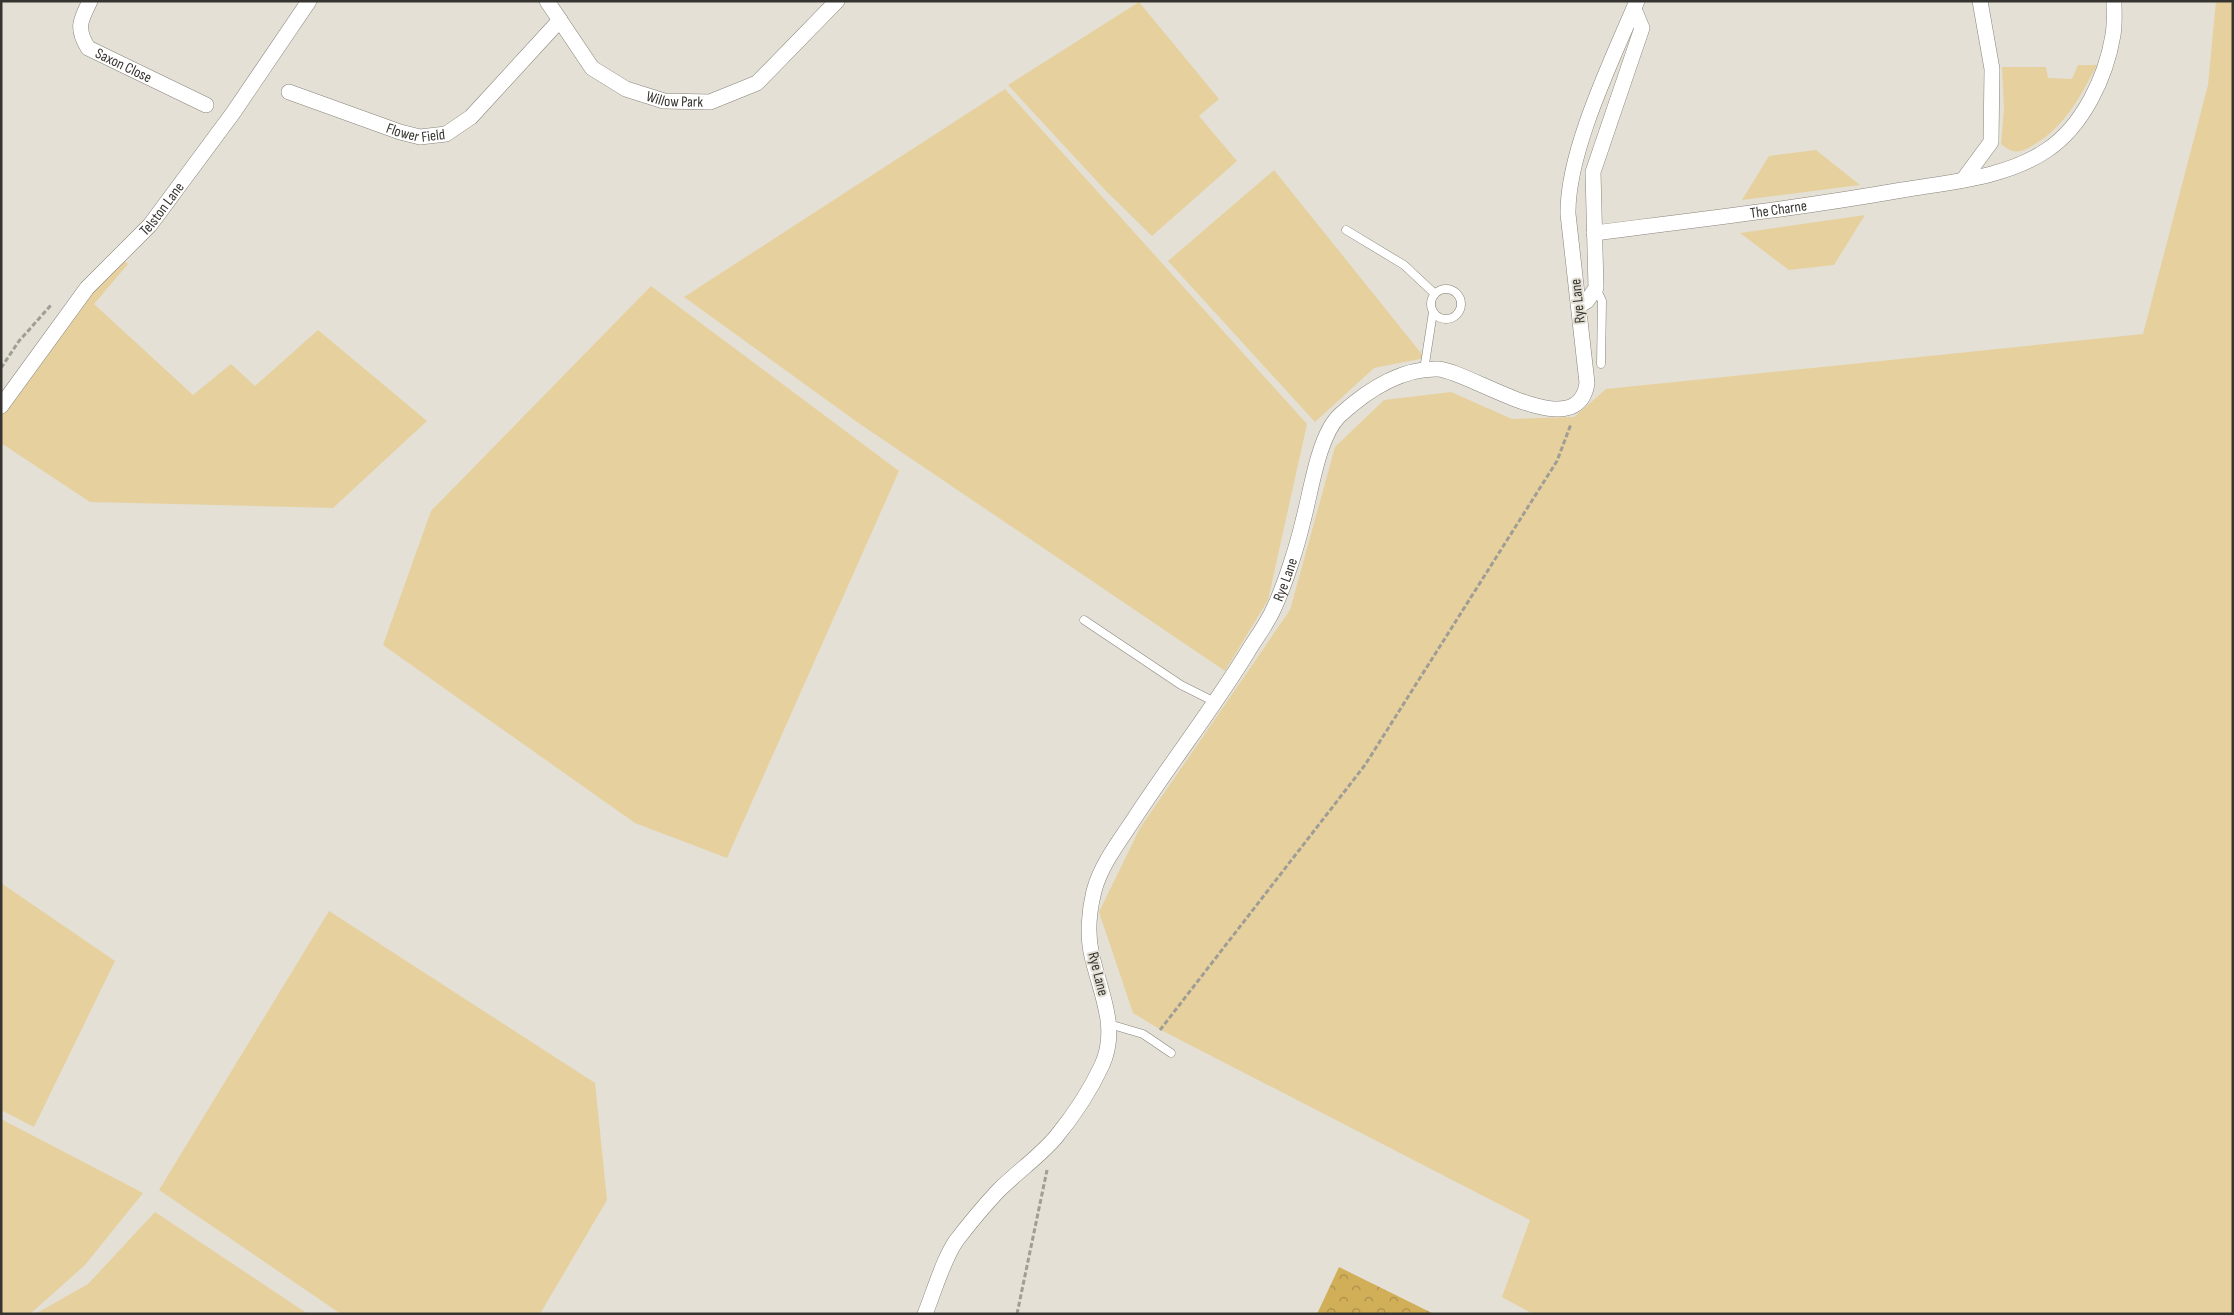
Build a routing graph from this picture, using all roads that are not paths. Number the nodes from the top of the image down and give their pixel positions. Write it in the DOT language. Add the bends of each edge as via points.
graph roads {
  1 [pos="90,1"];
  2 [pos="308,1"];
  3 [pos="547,1"];
  4 [pos="837,1"];
  5 [pos="1980,1"];
  6 [pos="2114,1"];
  7 [pos="1635,5"];
  8 [pos="560,20"];
  9 [pos="289,92"];
  10 [pos="206,105"];
  11 [pos="1963,180"];
  12 [pos="1346,230"];
  13 [pos="1594,234"];
  14 [pos="1596,288"];
  15 [pos="1435,294"];
  16 [pos="1579,306"];
  17 [pos="1433,312"];
  18 [pos="1601,364"];
  19 [pos="1424,370"];
  20 [pos="1,406"];
  21 [pos="1084,620"];
  22 [pos="1216,703"];
  23 [pos="1109,1024"];
  24 [pos="1171,1052"];
  25 [pos="925,1314"];
  1 -- 10 [label="street, Saxon Close" via="81,20 80,35 88,48"];
  2 -- 20 [label="street, Telston Lane" via="233,113 150,225 88,288"];
  3 -- 8 [label="street, Willow Park"];
  4 -- 8 [label="street, Willow Park" via="757,83 710,102 664,101 626,88 592,68"];
  5 -- 11 [label="street" via="1992,68 1991,142"];
  6 -- 11 [label="street, The Charne" via="2114,34 2105,70 2071,130 2048,150 2027,162"];
  7 -- 13 [label="street" via="1642,28 1594,172"];
  7 -- 16 [label="street, Rye Lane" via="1588,122 1569,187 1568,214"];
  8 -- 9 [label="street, Flower Field" via="471,117 446,134 420,136 400,132"];
  11 -- 13 [label="street, The Charne"];
  12 -- 15 [label="lane" via="1404,265"];
  13 -- 14 [label="street"];
  14 -- 16 [label="street"];
  14 -- 18 [label="lane" via="1602,301"];
  15 -- 17 [label="lane" via="1431,302"];
  15 -- 17 [label="lane" via="1443,289 1452,290 1460,298 1461,308 1451,319 1440,319"];
  16 -- 19 [label="street, Rye Lane" via="1587,383 1584,396 1575,404 1553,410 1528,404 1460,374"];
  17 -- 19 [label="lane"];
  19 -- 22 [label="street, Rye Lane" via="1402,374 1374,389 1336,418 1323,444 1302,526 1274,608"];
  21 -- 22 [label="lane" via="1181,685"];
  22 -- 23 [label="street, Rye Lane" via="1154,788 1094,890 1090,928 1092,955 1103,989"];
  23 -- 24 [label="lane" via="1143,1034"];
  23 -- 25 [label="street, Rye Lane" via="1104,1061 1088,1093 1054,1138 997,1192 954,1244"];
}
